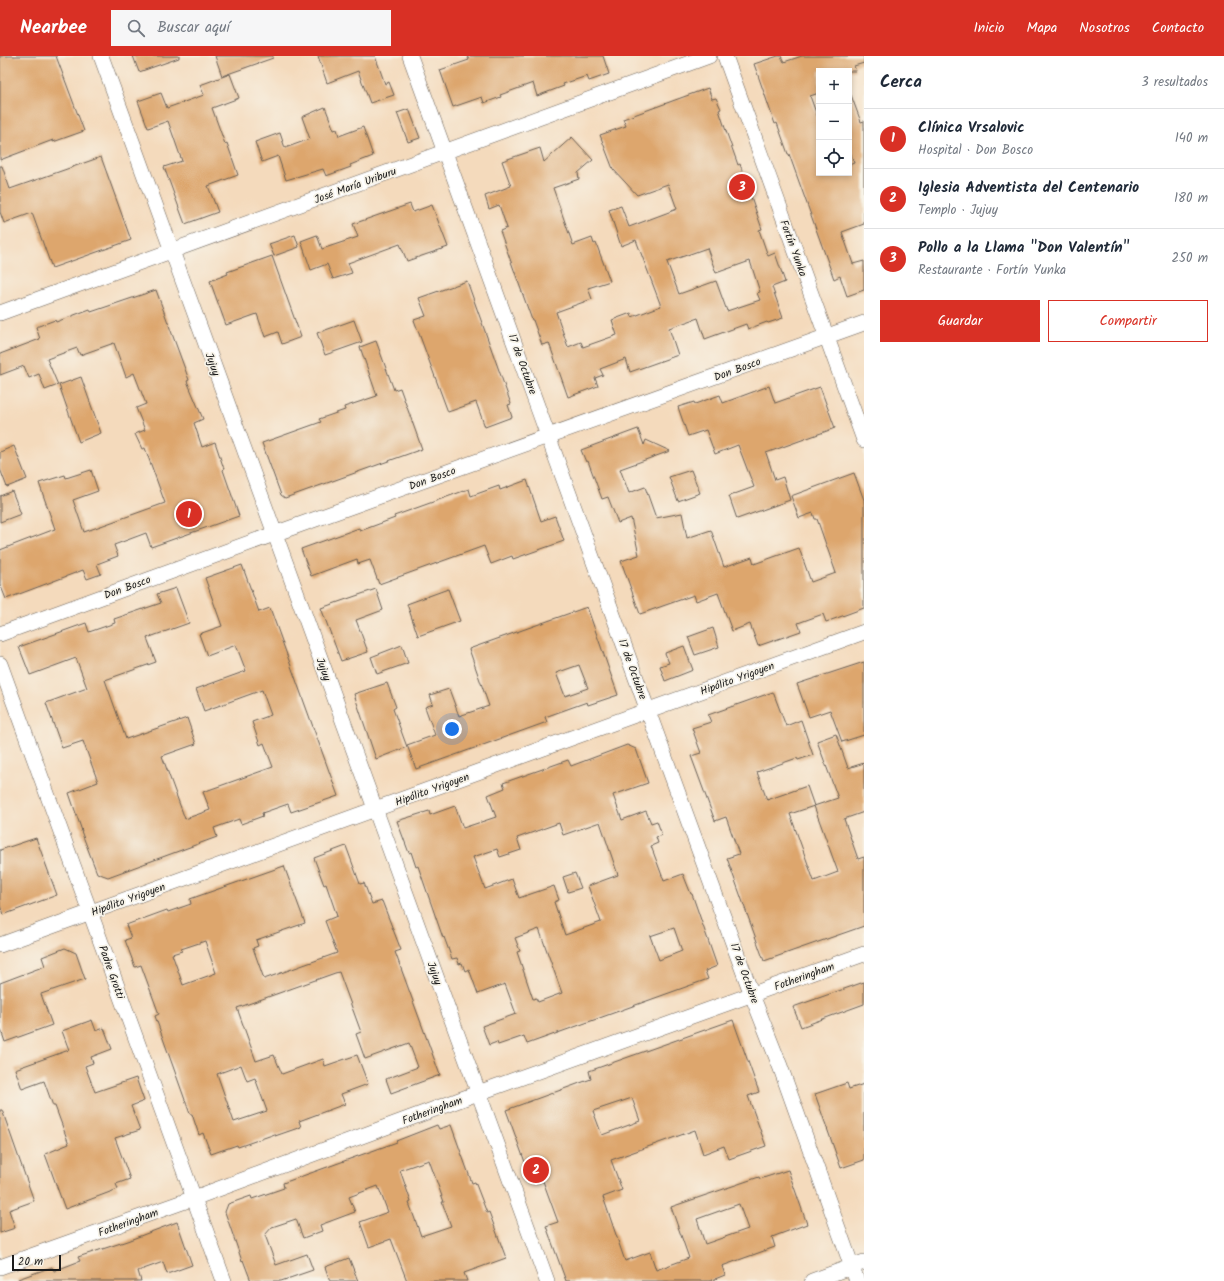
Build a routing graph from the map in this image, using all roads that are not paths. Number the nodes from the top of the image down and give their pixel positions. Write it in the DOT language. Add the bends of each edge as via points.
graph roads {
  1 [pos="101,56"];
  2 [pos="410,56"];
  3 [pos="709,56"];
  4 [pos="725,56"];
  5 [pos="445,152"];
  6 [pos="172,250"];
  7 [pos="0,313"];
  8 [pos="864,323"];
  9 [pos="826,337"];
  10 [pos="549,436"];
  11 [pos="864,440"];
  12 [pos="274,534"];
  13 [pos="864,632"];
  14 [pos="0,634"];
  15 [pos="0,664"];
  16 [pos="648,711"];
  17 [pos="375,810"];
  18 [pos="91,912"];
  19 [pos="0,945"];
  20 [pos="864,954"];
  21 [pos="752,995"];
  22 [pos="478,1093"];
  23 [pos="194,1198"];
  24 [pos="858,1264"];
  25 [pos="0,1267"];
  26 [pos="224,1281"];
  27 [pos="547,1281"];
  28 [pos="812,1281"];
  29 [pos="857,1281"];
  1 -- 6 [label="street, Jujuy"];
  2 -- 5 [label="street, 17 de Octubre"];
  3 -- 5 [label="street, José María Uriburu"];
  4 -- 9 [label="street, Fortín Yunka"];
  5 -- 6 [label="street, José María Uriburu"];
  5 -- 10 [label="street, 17 de Octubre"];
  6 -- 7 [label="street, José María Uriburu"];
  6 -- 12 [label="street, Jujuy"];
  8 -- 9 [label="street, Don Bosco"];
  9 -- 10 [label="street, Don Bosco"];
  9 -- 11 [label="street, Fortín Yunka"];
  10 -- 12 [label="street, Don Bosco"];
  10 -- 16 [label="street, 17 de Octubre"];
  12 -- 14 [label="street, Don Bosco"];
  12 -- 17 [label="street, Jujuy"];
  13 -- 16 [label="street, Hipólito Yrigoyen"];
  15 -- 18 [label="street, Padre Grotti"];
  16 -- 17 [label="street, Hipólito Yrigoyen"];
  16 -- 21 [label="street, 17 de Octubre"];
  17 -- 18 [label="street, Hipólito Yrigoyen"];
  17 -- 22 [label="street, Jujuy"];
  18 -- 19 [label="street, Hipólito Yrigoyen"];
  18 -- 23 [label="street, Padre Grotti"];
  20 -- 21 [label="street, Fotheringham"];
  21 -- 22 [label="street, Fotheringham"];
  21 -- 24 [label="street, 17 de Octubre"];
  22 -- 23 [label="street, Fotheringham"];
  22 -- 27 [label="street, Jujuy"];
  23 -- 25 [label="street, Fotheringham"];
  23 -- 26 [label="street, Padre Grotti"];
  24 -- 28 [label="street"];
  24 -- 29 [label="street, 17 de Octubre"];
}
